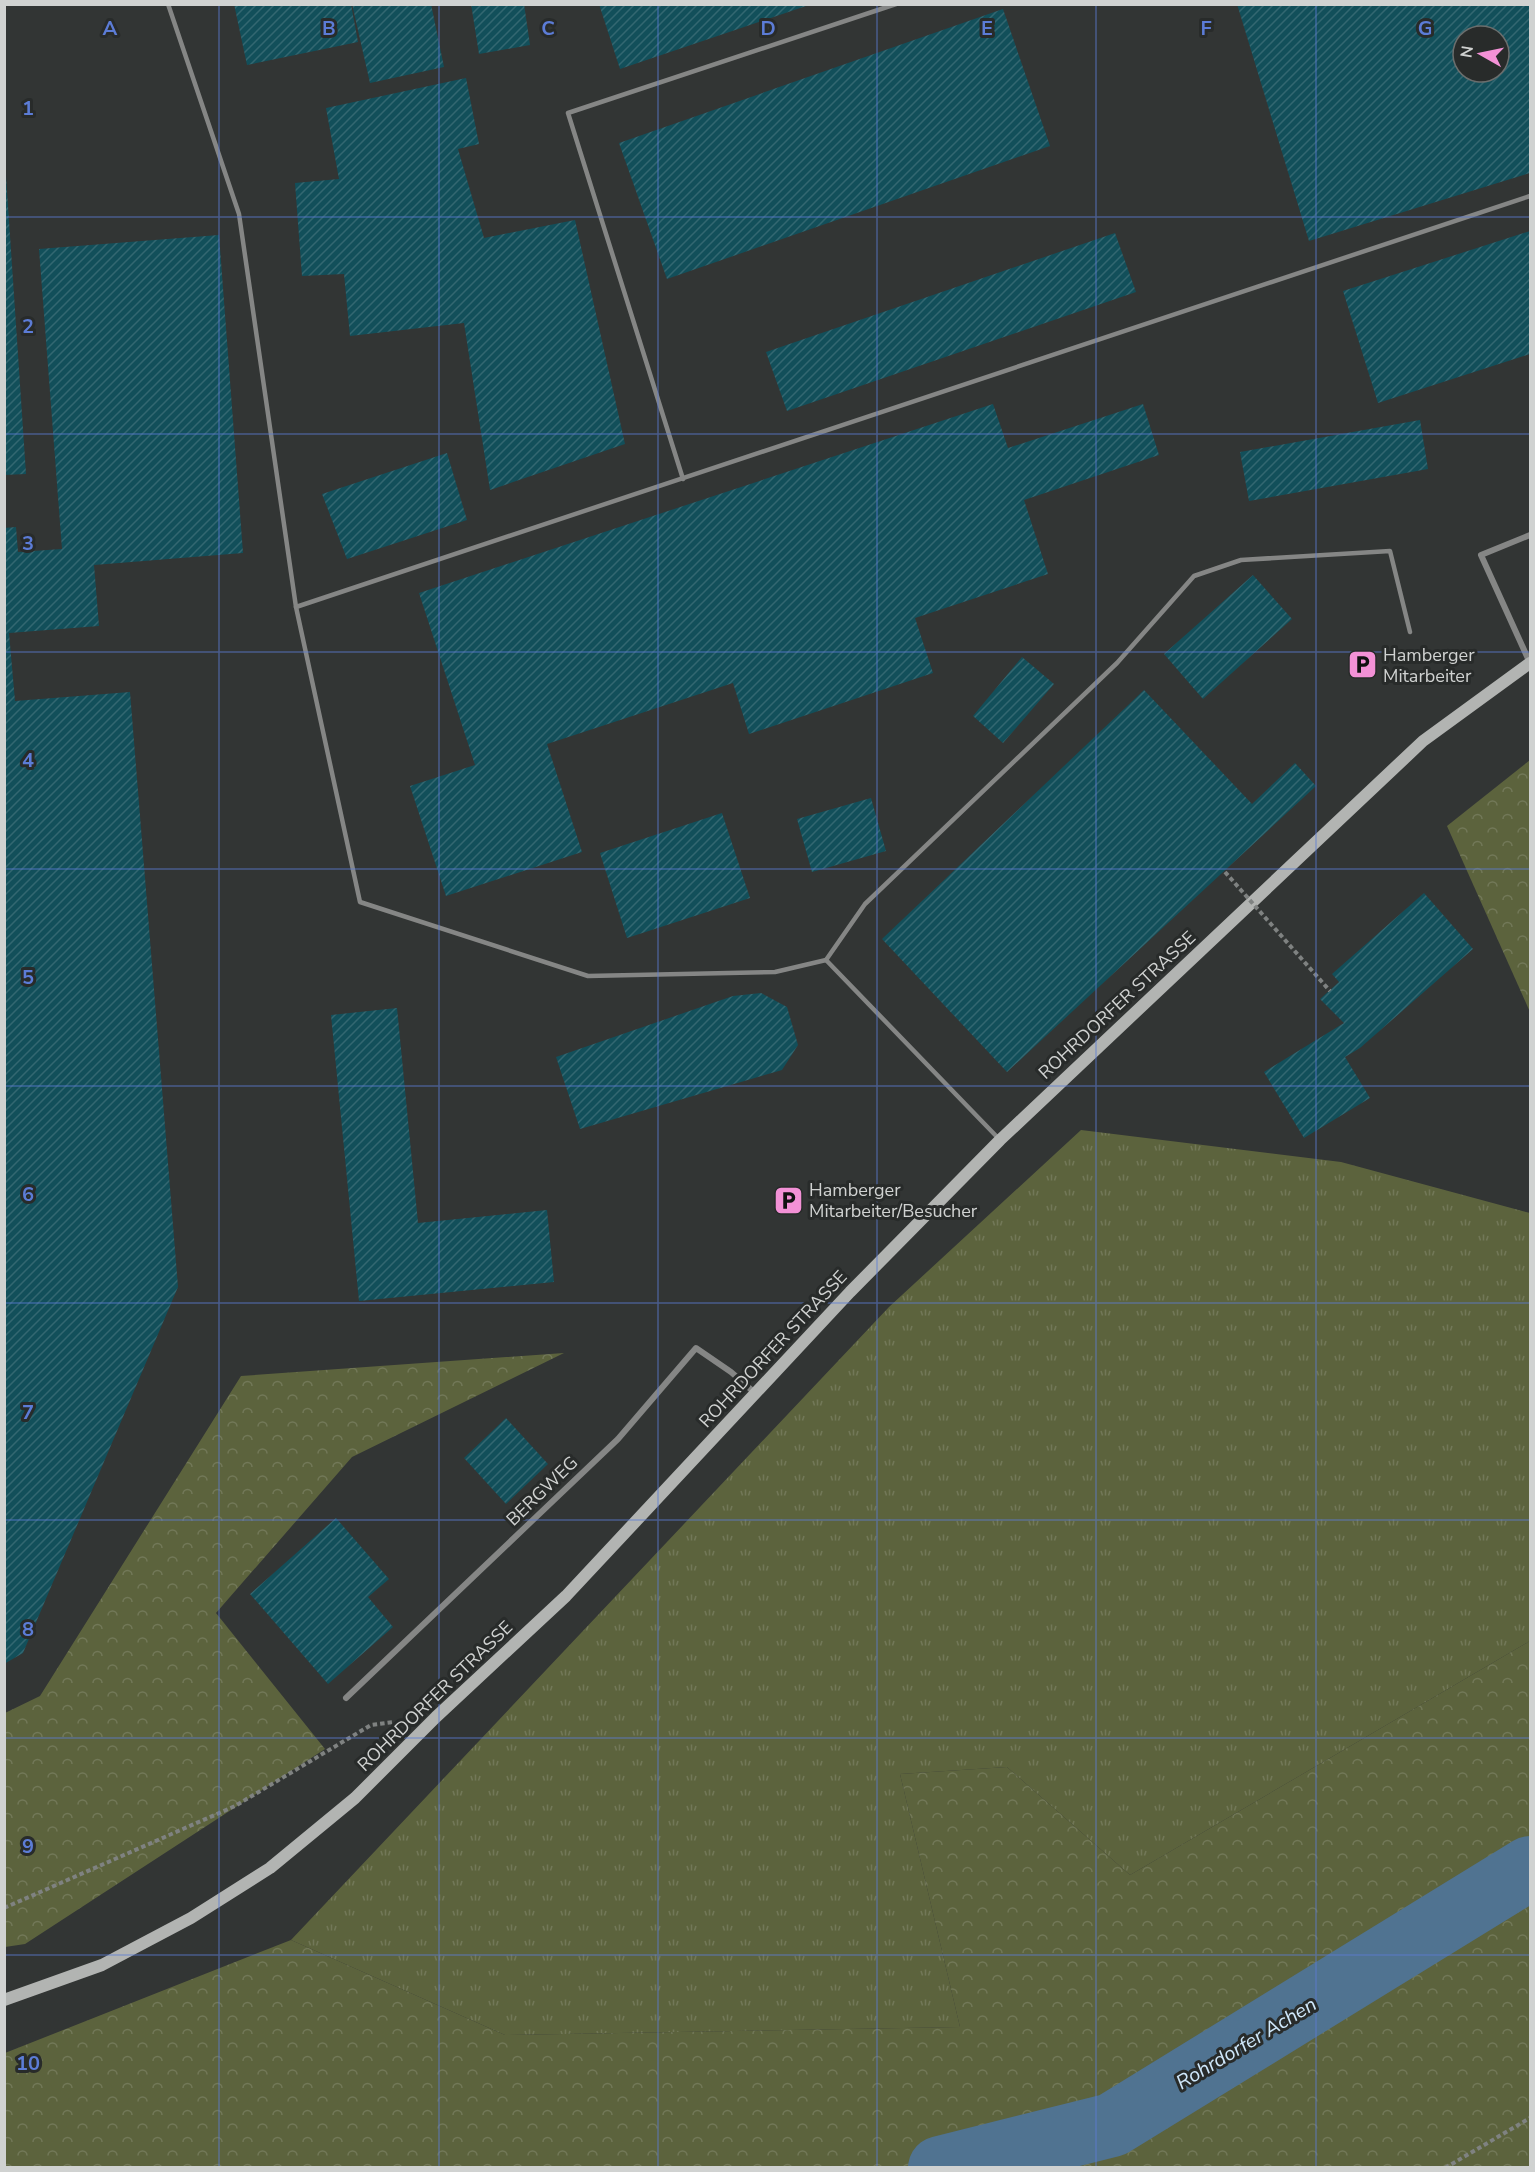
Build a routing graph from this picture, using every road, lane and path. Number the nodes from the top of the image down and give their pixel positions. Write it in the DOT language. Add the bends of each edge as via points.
graph roads {
  1 [pos="168,4"];
  2 [pos="896,4"];
  3 [pos="1530,196"];
  4 [pos="683,479"];
  5 [pos="1530,535"];
  6 [pos="296,607"];
  7 [pos="1410,632"];
  8 [pos="1530,663"];
  9 [pos="1226,872"];
  10 [pos="826,960"];
  11 [pos="1330,991"];
  12 [pos="1000,1140"];
  13 [pos="755,1394"];
  14 [pos="346,1698"];
  15 [pos="436,1717"];
  16 [pos="4,1908"];
  17 [pos="4,2000"];
  18 [pos="1530,2118"];
  19 [pos="1445,2168"];
  1 -- 6 [label="lane" via="239,214"];
  2 -- 4 [label="lane" via="568,113"];
  3 -- 4 [label="lane"];
  4 -- 6 [label="lane"];
  5 -- 8 [label="street" via="1481,555"];
  6 -- 10 [label="lane" via="360,902 588,976 774,972"];
  7 -- 10 [label="lane" via="1390,552 1241,560 1194,576 1117,663 865,904"];
  8 -- 12 [label="main road, ROHRDORFER STRASSE" via="1424,741"];
  9 -- 11 [label="path, bridge"];
  10 -- 12 [label="lane"];
  12 -- 13 [label="main road, ROHRDORFER STRASSE"];
  13 -- 14 [label="street, BERGWEG" via="696,1348 618,1439"];
  13 -- 15 [label="main road, ROHRDORFER STRASSE" via="566,1596"];
  15 -- 16 [label="path" via="371,1725 235,1806"];
  15 -- 17 [label="main road, ROHRDORFER STRASSE" via="355,1798 270,1868 191,1918 102,1965"];
  18 -- 19 [label="path"];
}
